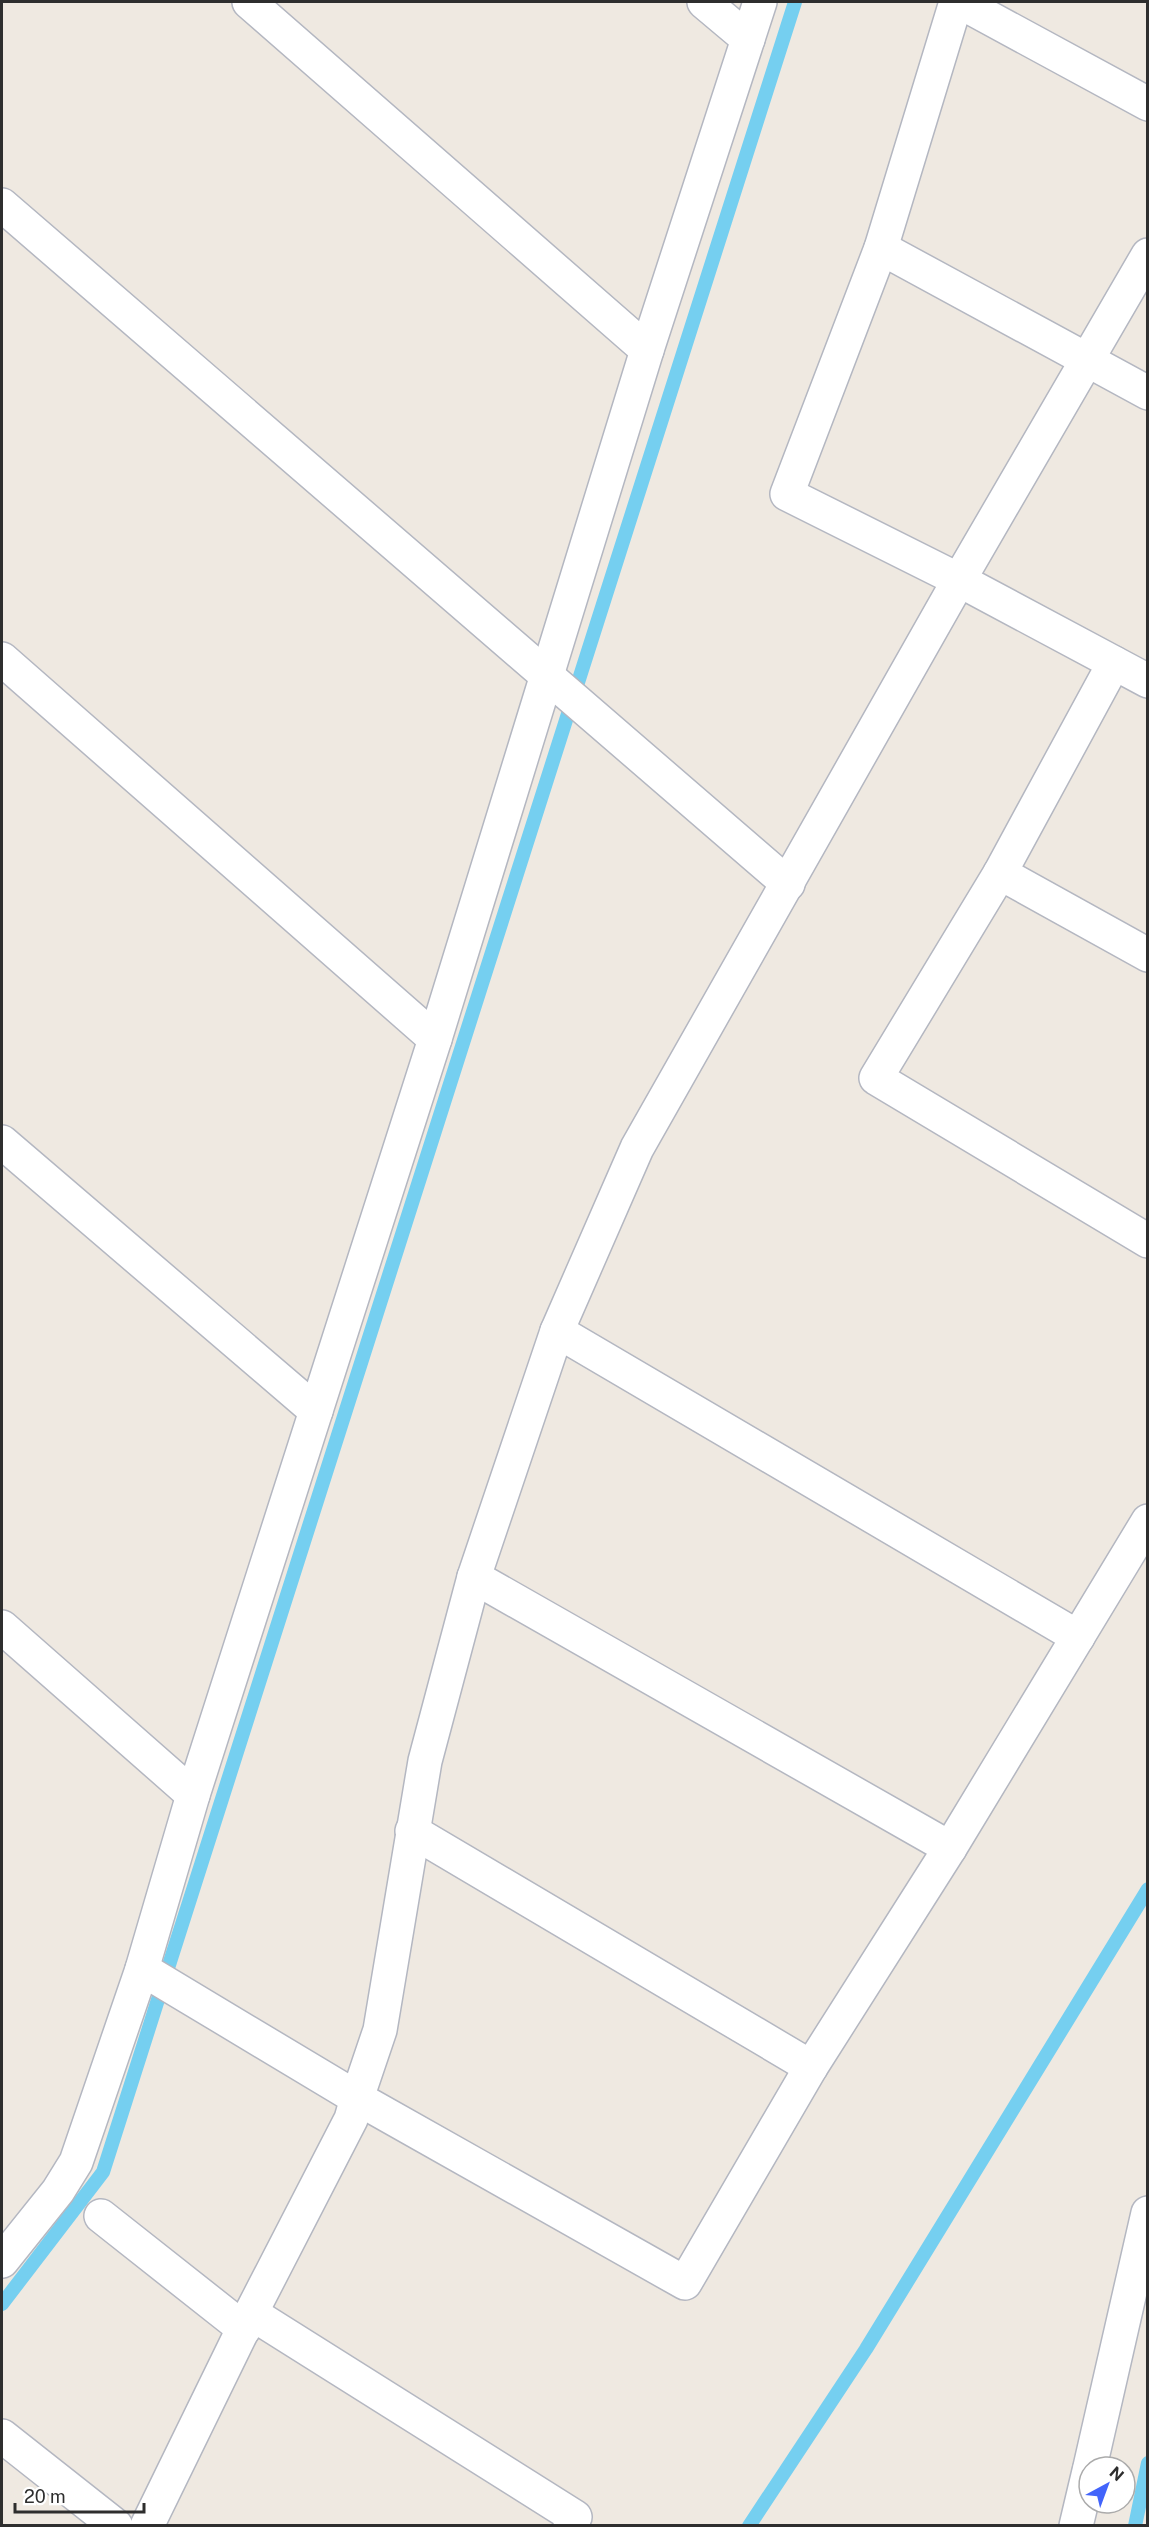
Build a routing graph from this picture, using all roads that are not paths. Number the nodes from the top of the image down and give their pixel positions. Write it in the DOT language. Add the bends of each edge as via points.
graph roads {
  1 [pos="249,2"];
  2 [pos="704,2"];
  3 [pos="760,2"];
  4 [pos="958,2"];
  5 [pos="748,39"];
  6 [pos="1148,104"];
  7 [pos="2,205"];
  8 [pos="881,248"];
  9 [pos="1148,255"];
  10 [pos="647,350"];
  11 [pos="1086,359"];
  12 [pos="1148,393"];
  13 [pos="959,580"];
  14 [pos="2,659"];
  15 [pos="1114,663"];
  16 [pos="547,676"];
  17 [pos="1148,681"];
  18 [pos="1000,873"];
  19 [pos="788,884"];
  20 [pos="1148,956"];
  21 [pos="435,1039"];
  22 [pos="2,1142"];
  23 [pos="1148,1241"];
  24 [pos="557,1331"];
  25 [pos="316,1411"];
  26 [pos="1148,1521"];
  27 [pos="474,1577"];
  28 [pos="2,1627"];
  29 [pos="1078,1637"];
  30 [pos="193,1795"];
  31 [pos="412,1832"];
  32 [pos="950,1848"];
  33 [pos="142,1970"];
  34 [pos="811,2067"];
  35 [pos="357,2098"];
  36 [pos="1148,2214"];
  37 [pos="101,2216"];
  38 [pos="2,2261"];
  39 [pos="248,2321"];
  40 [pos="2,2436"];
  41 [pos="1092,2455"];
  42 [pos="116,2526"];
  43 [pos="147,2526"];
  44 [pos="570,2526"];
  1 -- 10 [label="street"];
  2 -- 5 [label="street"];
  3 -- 5 [label="street"];
  4 -- 6 [label="street"];
  4 -- 8 [label="street"];
  5 -- 10 [label="street"];
  7 -- 16 [label="street"];
  8 -- 11 [label="street"];
  8 -- 13 [label="street" via="787,494"];
  9 -- 11 [label="street"];
  10 -- 16 [label="street"];
  11 -- 12 [label="street"];
  11 -- 13 [label="street"];
  13 -- 15 [label="street"];
  13 -- 19 [label="street"];
  14 -- 21 [label="street"];
  15 -- 17 [label="street"];
  15 -- 18 [label="street"];
  16 -- 19 [label="street"];
  16 -- 21 [label="street"];
  18 -- 20 [label="street"];
  18 -- 23 [label="street" via="876,1078"];
  19 -- 24 [label="street" via="637,1148"];
  21 -- 25 [label="street"];
  22 -- 25 [label="street"];
  24 -- 27 [label="street"];
  24 -- 29 [label="street"];
  25 -- 30 [label="street"];
  26 -- 29 [label="street"];
  27 -- 31 [label="street" via="425,1761"];
  27 -- 32 [label="street"];
  28 -- 30 [label="street"];
  29 -- 32 [label="street"];
  30 -- 33 [label="street"];
  31 -- 34 [label="street"];
  31 -- 35 [label="street" via="380,2030"];
  32 -- 34 [label="street"];
  33 -- 35 [label="street"];
  33 -- 38 [label="street" via="76,2162"];
  34 -- 35 [label="street" via="685,2283"];
  35 -- 39 [label="street" via="351,2119"];
  36 -- 41 [label="street"];
  37 -- 39 [label="street"];
  39 -- 43 [label="street"];
  39 -- 44 [label="street" via="576,2517"];
  40 -- 42 [label="street"];
}
